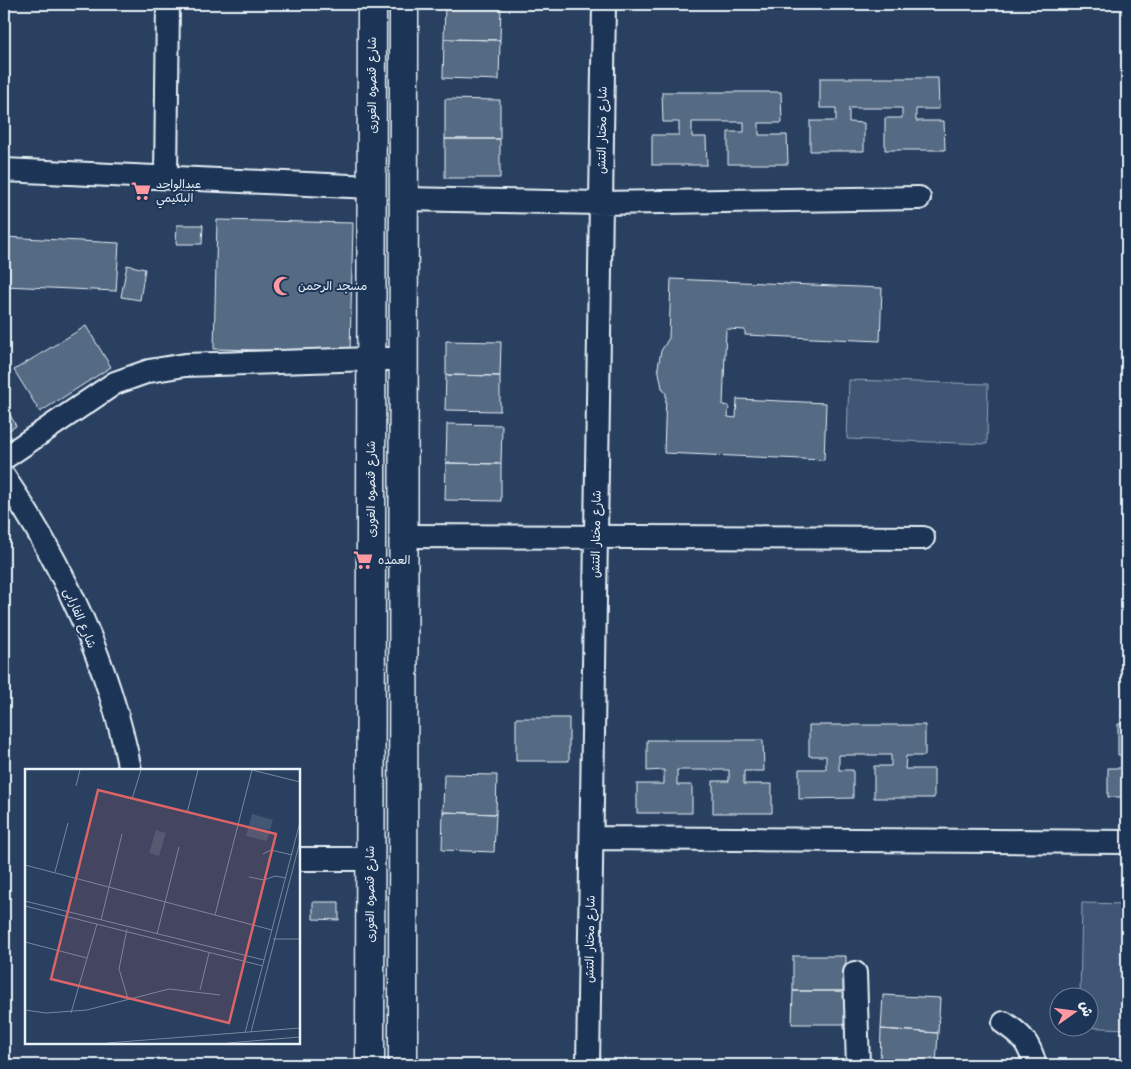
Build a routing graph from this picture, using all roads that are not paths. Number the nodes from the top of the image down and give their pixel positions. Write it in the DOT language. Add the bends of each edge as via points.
graph roads {
  1 [pos="168,4"];
  2 [pos="372,4"];
  3 [pos="404,4"];
  4 [pos="604,4"];
  5 [pos="4,170"];
  6 [pos="166,178"];
  7 [pos="371,187"];
  8 [pos="919,198"];
  9 [pos="404,199"];
  10 [pos="600,203"];
  11 [pos="371,359"];
  12 [pos="403,359"];
  13 [pos="4,458"];
  14 [pos="4,477"];
  15 [pos="403,536"];
  16 [pos="596,536"];
  17 [pos="923,538"];
  18 [pos="130,769"];
  19 [pos="592,838"];
  20 [pos="1127,842"];
  21 [pos="300,859"];
  22 [pos="370,859"];
  23 [pos="855,973"];
  24 [pos="1004,1023"];
  25 [pos="370,1065"];
  26 [pos="403,1065"];
  27 [pos="588,1065"];
  28 [pos="858,1065"];
  29 [pos="1035,1065"];
  1 -- 6 [label="street"];
  2 -- 7 [label="street, شارع قنصوه الغورى"];
  3 -- 9 [label="street"];
  4 -- 10 [label="street, شارع مختار التتش"];
  5 -- 6 [label="street"];
  6 -- 7 [label="street"];
  7 -- 11 [label="street, شارع قنصوه الغورى"];
  8 -- 10 [label="street"];
  9 -- 10 [label="street"];
  9 -- 12 [label="street"];
  10 -- 16 [label="street, شارع مختار التتش"];
  11 -- 12 [label="street"];
  11 -- 13 [label="street" via="185,365 149,370 115,383"];
  11 -- 22 [label="street, شارع قنصوه الغورى"];
  12 -- 15 [label="street"];
  14 -- 18 [label="street, شارع الفارابى" via="43,539 82,620 106,680"];
  15 -- 16 [label="street"];
  15 -- 26 [label="street"];
  16 -- 17 [label="street"];
  16 -- 19 [label="street, شارع مختار التتش"];
  19 -- 20 [label="street"];
  19 -- 27 [label="street, شارع مختار التتش"];
  21 -- 22 [label="street"];
  22 -- 25 [label="street, شارع قنصوه الغورى"];
  23 -- 28 [label="street"];
  24 -- 29 [label="street" via="1019,1033 1030,1048"];
}
